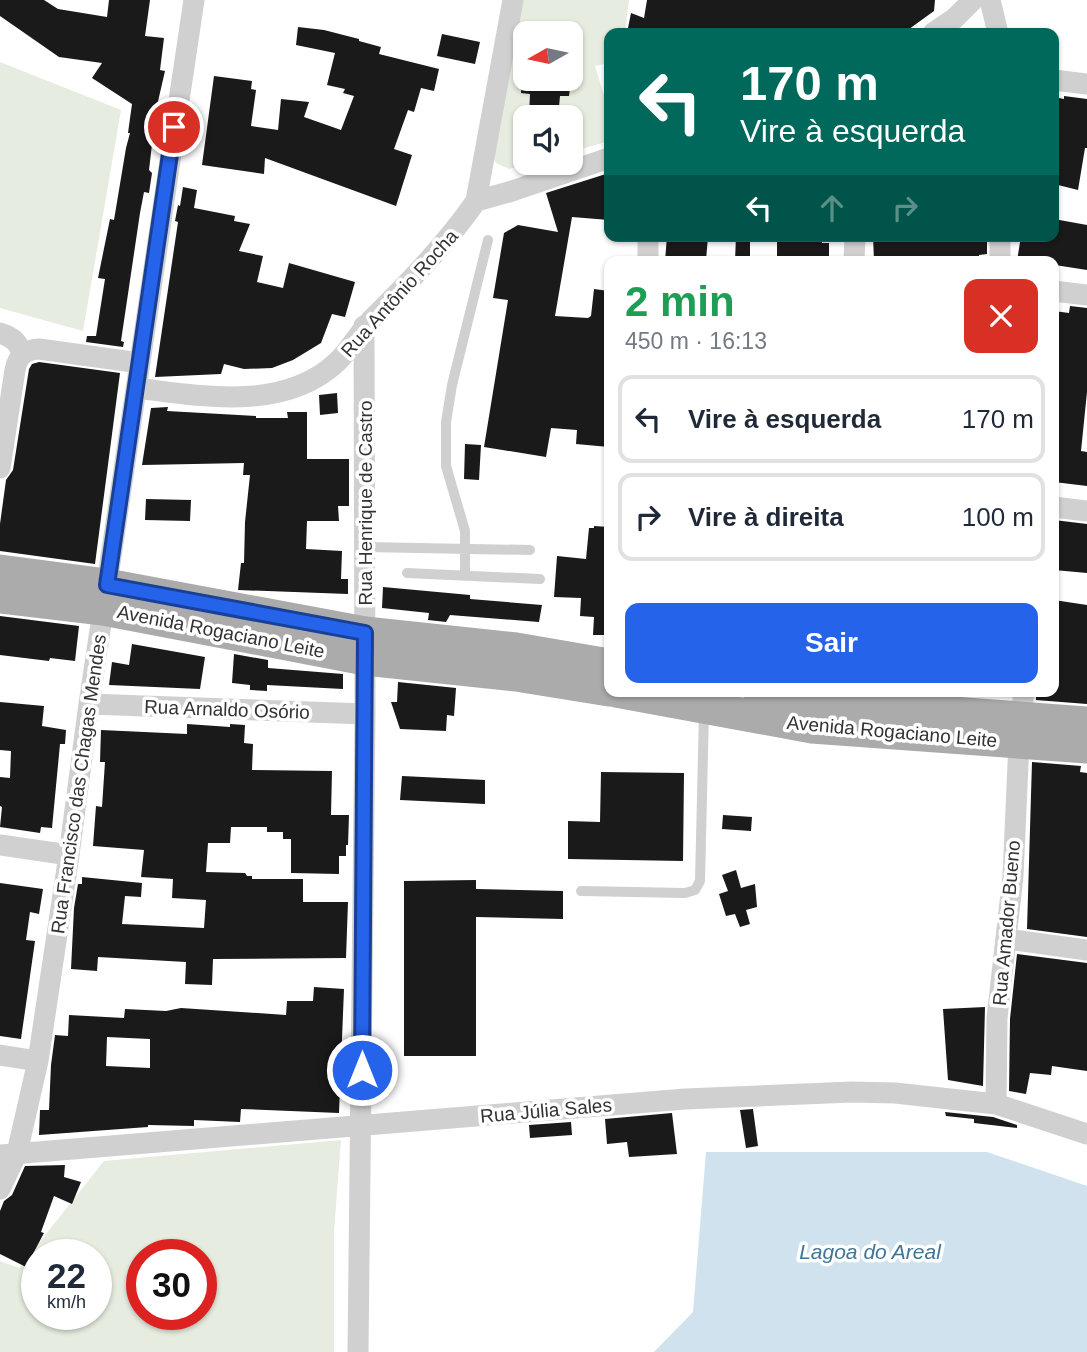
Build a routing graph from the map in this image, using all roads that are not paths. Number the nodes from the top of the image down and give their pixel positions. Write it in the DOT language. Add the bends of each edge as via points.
graph roads {
  1 [pos="194,0"];
  2 [pos="513,0"];
  3 [pos="972,0"];
  4 [pos="990,0"];
  5 [pos="940,28"];
  6 [pos="997,28"];
  7 [pos="1059,81"];
  8 [pos="1087,84"];
  9 [pos="604,160"];
  10 [pos="476,201"];
  11 [pos="488,240"];
  12 [pos="1059,292"];
  13 [pos="1087,295"];
  14 [pos="364,326"];
  15 [pos="0,333"];
  16 [pos="22,354"];
  17 [pos="140,363"];
  18 [pos="137,388"];
  19 [pos="0,468"];
  20 [pos="1059,508"];
  21 [pos="1087,511"];
  22 [pos="365,547"];
  23 [pos="466,548"];
  24 [pos="530,550"];
  25 [pos="0,571"];
  26 [pos="407,573"];
  27 [pos="465,576"];
  28 [pos="540,579"];
  29 [pos="0,597"];
  30 [pos="105,597"];
  31 [pos="365,646"];
  32 [pos="604,664"];
  33 [pos="604,689"];
  34 [pos="647,697"];
  35 [pos="843,698"];
  36 [pos="944,702"];
  37 [pos="89,704"];
  38 [pos="704,708"];
  39 [pos="365,714"];
  40 [pos="1022,717"];
  41 [pos="1087,723"];
  42 [pos="1087,747"];
  43 [pos="0,845"];
  44 [pos="69,855"];
  45 [pos="581,891"];
  46 [pos="1007,939"];
  47 [pos="1087,950"];
  48 [pos="0,1055"];
  49 [pos="38,1061"];
  50 [pos="996,1104"];
  51 [pos="362,1125"];
  52 [pos="1087,1135"];
  53 [pos="9,1154"];
  54 [pos="0,1189"];
  55 [pos="358,1352"];
  1 -- 17 [label="street, Rua Francisco das Chagas Mendes"];
  2 -- 10 [label="street"];
  3 -- 5 [label="street"];
  4 -- 6 [label="street"];
  7 -- 8 [label="street"];
  9 -- 10 [label="street"];
  10 -- 14 [label="street, Rua Antônio Rocha" via="401,290"];
  11 -- 23 [label="lane" via="446,422 446,466 463,518"];
  12 -- 13 [label="street"];
  14 -- 18 [label="street, Rua Antônio Rocha" via="337,362 316,377 281,391 242,398"];
  14 -- 22 [label="street, Rua Henrique de Castro"];
  15 -- 16 [label="street" via="19,344"];
  16 -- 17 [label="street" via="39,349"];
  16 -- 19 [label="street" via="15,370"];
  17 -- 18 [label="street, Rua Francisco das Chagas Mendes"];
  18 -- 30 [label="street, Rua Francisco das Chagas Mendes"];
  20 -- 21 [label="street"];
  22 -- 23 [label="lane"];
  22 -- 31 [label="street, Rua Henrique de Castro"];
  23 -- 24 [label="lane"];
  23 -- 27 [label="lane"];
  25 -- 30 [label="main road, Avenida Rogaciano Leite"];
  26 -- 27 [label="lane"];
  27 -- 28 [label="lane"];
  29 -- 30 [label="main road, Avenida Rogaciano Leite"];
  30 -- 31 [label="main road, Avenida Rogaciano Leite"];
  30 -- 37 [label="street, Rua Francisco das Chagas Mendes"];
  31 -- 32 [label="main road, Avenida Rogaciano Leite" via="516,649"];
  31 -- 33 [label="main road, Avenida Rogaciano Leite"];
  31 -- 39 [label="street, Rua Henrique de Castro"];
  34 -- 38 [label="main road, Avenida Rogaciano Leite"];
  35 -- 36 [label="main road, Avenida Rogaciano Leite"];
  36 -- 40 [label="main road, Avenida Rogaciano Leite"];
  37 -- 39 [label="street, Rua Arnaldo Osório"];
  37 -- 44 [label="street, Rua Francisco das Chagas Mendes"];
  38 -- 40 [label="main road, Avenida Rogaciano Leite" via="836,730"];
  38 -- 45 [label="lane" via="700,881 695,890"];
  39 -- 51 [label="street, Rua Henrique de Castro"];
  40 -- 41 [label="main road, Avenida Rogaciano Leite"];
  40 -- 42 [label="main road, Avenida Rogaciano Leite"];
  40 -- 46 [label="street, Rua Amador Bueno"];
  43 -- 44 [label="street"];
  44 -- 49 [label="street, Rua Francisco das Chagas Mendes"];
  46 -- 47 [label="street"];
  46 -- 50 [label="street, Rua Amador Bueno" via="998,1018"];
  48 -- 49 [label="street"];
  49 -- 53 [label="street, Rua Francisco das Chagas Mendes"];
  50 -- 51 [label="street, Rua Júlia Sales" via="852,1092 685,1099"];
  50 -- 52 [label="street, Rua Júlia Sales"];
  51 -- 53 [label="street, Rua Júlia Sales"];
  51 -- 55 [label="street, Rua Henrique de Castro"];
  53 -- 54 [label="street, Rua Francisco das Chagas Mendes"];
}
